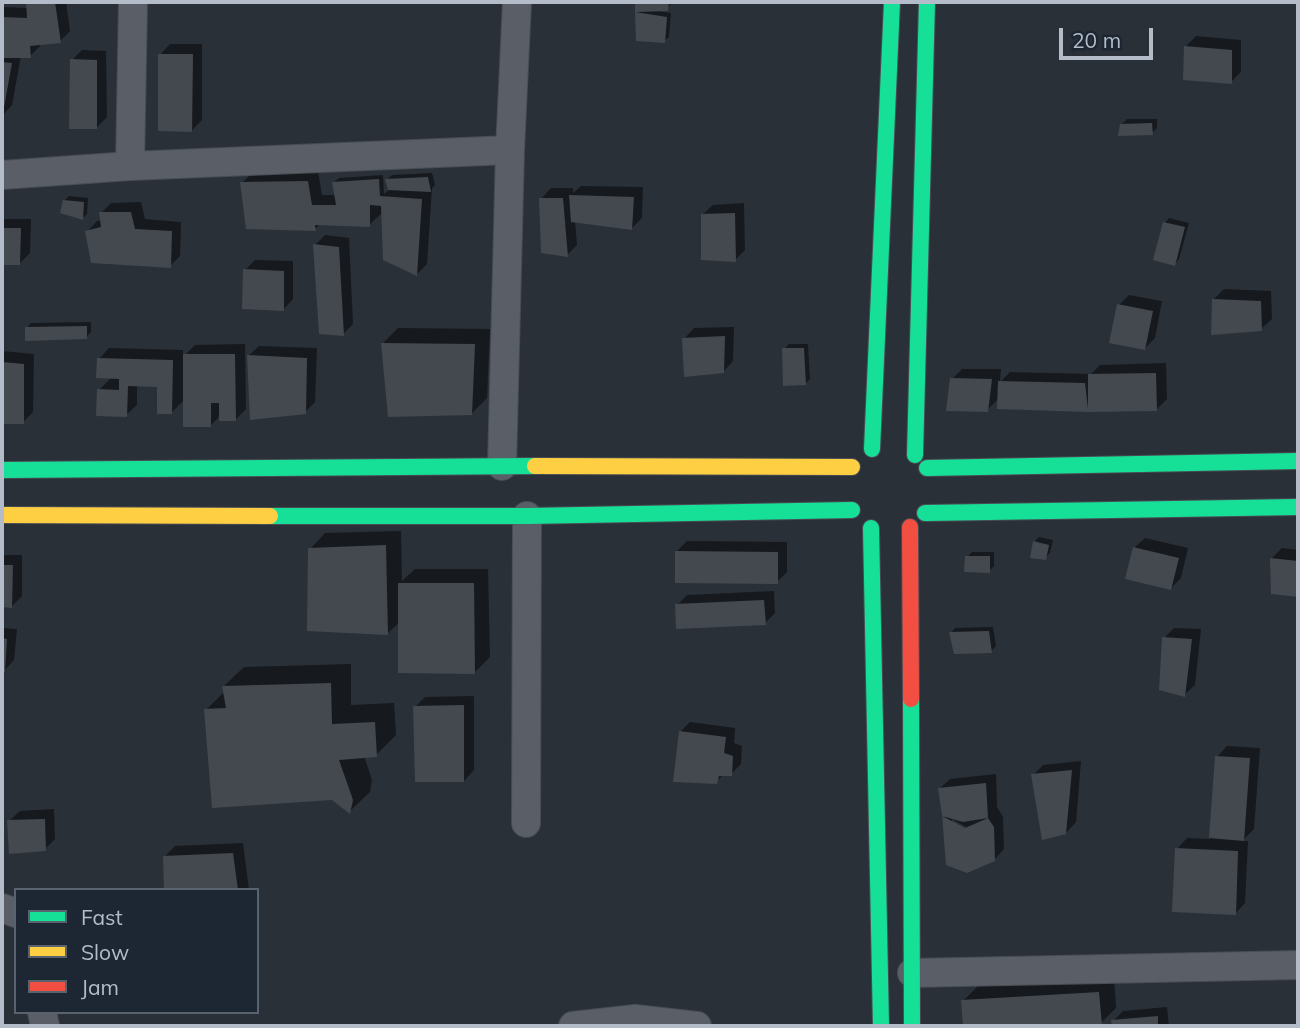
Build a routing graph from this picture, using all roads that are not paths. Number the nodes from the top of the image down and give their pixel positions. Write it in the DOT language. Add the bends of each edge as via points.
graph roads {
  1 [pos="133,2"];
  2 [pos="517,2"];
  3 [pos="892,2"];
  4 [pos="928,2"];
  5 [pos="510,150"];
  6 [pos="130,166"];
  7 [pos="2,175"];
  8 [pos="894,450"];
  9 [pos="1298,461"];
  10 [pos="502,466"];
  11 [pos="2,470"];
  12 [pos="849,488"];
  13 [pos="929,490"];
  14 [pos="1298,507"];
  15 [pos="2,515"];
  16 [pos="527,516"];
  17 [pos="910,527"];
  18 [pos="871,528"];
  19 [pos="526,823"];
  20 [pos="1298,965"];
  21 [pos="912,973"];
  22 [pos="573,1026"];
  23 [pos="697,1026"];
  24 [pos="881,1026"];
  25 [pos="912,1026"];
  1 -- 6 [label="street"];
  2 -- 5 [label="street"];
  3 -- 8 [label="street"];
  4 -- 8 [label="street"];
  5 -- 6 [label="street"];
  5 -- 10 [label="street"];
  6 -- 7 [label="street"];
  8 -- 12 [label="street" via="861,457"];
  8 -- 13 [label="street"];
  9 -- 13 [label="street"];
  10 -- 11 [label="street"];
  10 -- 12 [label="street"];
  12 -- 16 [label="street"];
  12 -- 18 [label="street" via="860,520"];
  13 -- 14 [label="street"];
  13 -- 17 [label="street"];
  15 -- 16 [label="street"];
  16 -- 19 [label="street"];
  17 -- 18 [label="street" via="890,532"];
  17 -- 21 [label="street"];
  18 -- 24 [label="street"];
  20 -- 21 [label="street"];
  21 -- 25 [label="street"];
  22 -- 23 [label="street" via="635,1019"];
}
